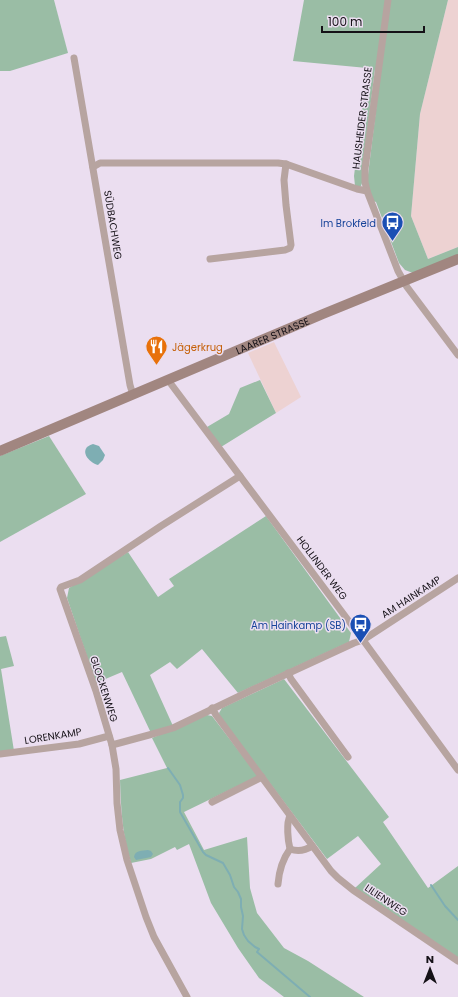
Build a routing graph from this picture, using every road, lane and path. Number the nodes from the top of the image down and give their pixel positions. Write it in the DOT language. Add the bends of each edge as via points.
graph roads {
  1 [pos="388,0"];
  2 [pos="74,58"];
  3 [pos="286,164"];
  4 [pos="93,167"];
  5 [pos="367,191"];
  6 [pos="458,259"];
  7 [pos="210,260"];
  8 [pos="403,281"];
  9 [pos="458,355"];
  10 [pos="168,380"];
  11 [pos="133,395"];
  12 [pos="0,451"];
  13 [pos="240,476"];
  14 [pos="458,578"];
  15 [pos="363,640"];
  16 [pos="288,673"];
  17 [pos="212,708"];
  18 [pos="109,736"];
  19 [pos="112,745"];
  20 [pos="0,754"];
  21 [pos="348,757"];
  22 [pos="458,770"];
  23 [pos="262,777"];
  24 [pos="212,802"];
  25 [pos="290,816"];
  26 [pos="312,846"];
  27 [pos="290,849"];
  28 [pos="278,884"];
  29 [pos="458,961"];
  30 [pos="187,997"];
  1 -- 5 [label="street, HAUSHEIDER STRASSE" via="365,169"];
  2 -- 4 [label="street, SÜDBACHWEG"];
  3 -- 4 [label="street" via="100,163"];
  3 -- 5 [label="street"];
  3 -- 7 [label="street" via="284,180 290,248"];
  4 -- 11 [label="street, SÜDBACHWEG"];
  5 -- 8 [label="street, HAUSHEIDER STRASSE"];
  6 -- 8 [label="main road, LAARER STRASSE"];
  8 -- 9 [label="street, HAUSHEIDER STRASSE"];
  8 -- 10 [label="main road, LAARER STRASSE"];
  10 -- 11 [label="main road, LAARER STRASSE"];
  10 -- 13 [label="street, HOLLINDER WEG"];
  11 -- 12 [label="main road, LAARER STRASSE"];
  13 -- 15 [label="street, HOLLINDER WEG"];
  13 -- 18 [label="street, GLOCKENWEG" via="80,580 61,587"];
  14 -- 15 [label="street, AM HAINKAMP"];
  15 -- 16 [label="street, AM HAINKAMP"];
  15 -- 22 [label="street, HOLLINDER WEG"];
  16 -- 17 [label="street, AM HAINKAMP"];
  16 -- 21 [label="street"];
  17 -- 19 [label="street, AM HAINKAMP" via="173,728"];
  17 -- 23 [label="street, LILIENWEG"];
  18 -- 19 [label="street, GLOCKENWEG"];
  18 -- 20 [label="street, LORENKAMP" via="79,744"];
  19 -- 30 [label="street, GLOCKENWEG" via="120,830 127,860 154,937"];
  23 -- 24 [label="street"];
  23 -- 25 [label="street, LILIENWEG"];
  25 -- 26 [label="street, LILIENWEG"];
  25 -- 27 [label="street"];
  26 -- 27 [label="street" via="306,850"];
  26 -- 29 [label="street, LILIENWEG" via="331,871 348,886"];
  27 -- 28 [label="street" via="280,868"];
}
